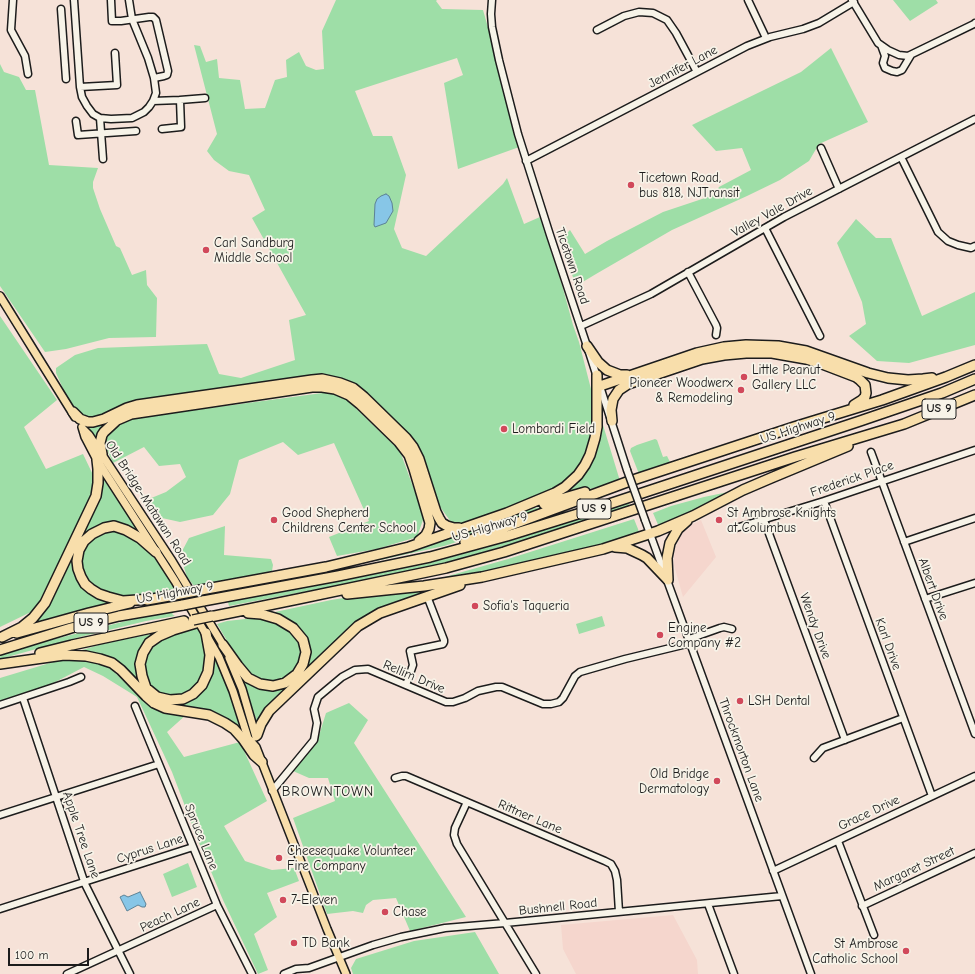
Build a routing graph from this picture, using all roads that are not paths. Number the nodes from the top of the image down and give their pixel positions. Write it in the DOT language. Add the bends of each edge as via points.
graph roads {
  1 [pos="13,0"];
  2 [pos="74,0"];
  3 [pos="111,0"];
  4 [pos="130,0"];
  5 [pos="492,0"];
  6 [pos="748,0"];
  7 [pos="853,1"];
  8 [pos="61,9"];
  9 [pos="132,20"];
  10 [pos="975,23"];
  11 [pos="597,30"];
  12 [pos="766,38"];
  13 [pos="63,42"];
  14 [pos="77,42"];
  15 [pos="881,45"];
  16 [pos="115,53"];
  17 [pos="911,55"];
  18 [pos="697,72"];
  19 [pos="28,74"];
  20 [pos="154,78"];
  21 [pos="66,80"];
  22 [pos="80,87"];
  23 [pos="205,98"];
  24 [pos="180,100"];
  25 [pos="153,101"];
  26 [pos="100,118"];
  27 [pos="975,119"];
  28 [pos="76,121"];
  29 [pos="162,129"];
  30 [pos="136,131"];
  31 [pos="101,133"];
  32 [pos="821,148"];
  33 [pos="901,157"];
  34 [pos="103,159"];
  35 [pos="526,162"];
  36 [pos="839,189"];
  37 [pos="764,228"];
  38 [pos="975,246"];
  39 [pos="688,272"];
  40 [pos="0,296"];
  41 [pos="580,326"];
  42 [pos="716,334"];
  43 [pos="820,336"];
  44 [pos="587,346"];
  45 [pos="975,365"];
  46 [pos="633,374"];
  47 [pos="597,375"];
  48 [pos="975,380"];
  49 [pos="600,386"];
  50 [pos="975,395"];
  51 [pos="72,412"];
  52 [pos="832,415"];
  53 [pos="612,421"];
  54 [pos="904,424"];
  55 [pos="975,450"];
  56 [pos="871,452"];
  57 [pos="99,457"];
  58 [pos="882,481"];
  59 [pos="627,482"];
  60 [pos="824,501"];
  61 [pos="507,513"];
  62 [pos="693,516"];
  63 [pos="975,518"];
  64 [pos="764,520"];
  65 [pos="736,528"];
  66 [pos="463,529"];
  67 [pos="651,534"];
  68 [pos="904,542"];
  69 [pos="409,547"];
  70 [pos="603,549"];
  71 [pos="156,552"];
  72 [pos="430,557"];
  73 [pos="482,577"];
  74 [pos="668,580"];
  75 [pos="975,583"];
  76 [pos="427,596"];
  77 [pos="151,599"];
  78 [pos="925,599"];
  79 [pos="298,600"];
  80 [pos="235,612"];
  81 [pos="194,622"];
  82 [pos="732,629"];
  83 [pos="206,633"];
  84 [pos="1,638"];
  85 [pos="690,641"];
  86 [pos="223,645"];
  87 [pos="0,650"];
  88 [pos="0,664"];
  89 [pos="81,677"];
  90 [pos="406,685"];
  91 [pos="22,698"];
  92 [pos="0,705"];
  93 [pos="135,706"];
  94 [pos="903,718"];
  95 [pos="975,734"];
  96 [pos="257,735"];
  97 [pos="845,740"];
  98 [pos="256,747"];
  99 [pos="814,758"];
  100 [pos="262,762"];
  101 [pos="159,764"];
  102 [pos="975,776"];
  103 [pos="395,778"];
  104 [pos="272,791"];
  105 [pos="932,796"];
  106 [pos="55,797"];
  107 [pos="467,802"];
  108 [pos="0,815"];
  109 [pos="838,840"];
  110 [pos="193,847"];
  111 [pos="975,853"];
  112 [pos="773,871"];
  113 [pos="85,882"];
  114 [pos="782,896"];
  115 [pos="708,904"];
  116 [pos="217,905"];
  117 [pos="862,906"];
  118 [pos="0,909"];
  119 [pos="619,912"];
  120 [pos="505,923"];
  121 [pos="874,935"];
  122 [pos="118,950"];
  123 [pos="339,957"];
  124 [pos="309,968"];
  125 [pos="67,974"];
  126 [pos="130,974"];
  127 [pos="252,974"];
  128 [pos="284,974"];
  129 [pos="306,974"];
  130 [pos="346,974"];
  131 [pos="536,974"];
  132 [pos="734,974"];
  133 [pos="811,974"];
  1 -- 19 [label="street" via="12,30 25,56"];
  2 -- 14 [label="street"];
  3 -- 9 [label="street" via="112,21"];
  4 -- 9 [label="street"];
  5 -- 35 [label="street, Ticetown Road" via="490,14 495,41"];
  6 -- 12 [label="street"];
  7 -- 12 [label="street, Jennifer Lane" via="818,23"];
  7 -- 15 [label="street"];
  8 -- 13 [label="street"];
  9 -- 20 [label="street"];
  9 -- 20 [label="street" via="149,17 156,20 168,71 167,75"];
  10 -- 17 [label="street"];
  11 -- 18 [label="street" via="624,16 639,12 653,13 667,20"];
  12 -- 18 [label="street, Jennifer Lane"];
  13 -- 14 [label="street"];
  13 -- 21 [label="street"];
  14 -- 22 [label="street"];
  15 -- 17 [label="street" via="899,55"];
  15 -- 17 [label="street" via="885,56 883,63 892,72 902,70"];
  16 -- 22 [label="street" via="117,85"];
  18 -- 35 [label="street, Jennifer Lane"];
  20 -- 25 [label="street" via="156,93"];
  22 -- 26 [label="street" via="87,106"];
  23 -- 24 [label="street"];
  24 -- 25 [label="street"];
  24 -- 29 [label="street" via="181,127"];
  25 -- 26 [label="street" via="149,108 132,118"];
  26 -- 31 [label="street"];
  27 -- 33 [label="street, Valley Vale Drive"];
  28 -- 31 [label="street" via="78,135"];
  30 -- 31 [label="street"];
  31 -- 34 [label="street"];
  32 -- 36 [label="street"];
  33 -- 36 [label="street, Valley Vale Drive"];
  33 -- 38 [label="street" via="938,232 948,241 958,245 971,248"];
  35 -- 41 [label="street, Ticetown Road"];
  36 -- 37 [label="street, Valley Vale Drive"];
  37 -- 39 [label="street, Valley Vale Drive"];
  37 -- 43 [label="street"];
  39 -- 41 [label="street, Valley Vale Drive" via="651,294"];
  39 -- 42 [label="street" via="716,325"];
  40 -- 51 [label="main road, Old Bridge-Matawan Road"];
  41 -- 44 [label="street, Ticetown Road"];
  44 -- 46 [label="highway" via="607,370 620,375"];
  44 -- 47 [label="street, Ticetown Road"];
  45 -- 46 [label="highway" via="928,379 898,380 868,373 806,351 778,346 746,345 707,350"];
  45 -- 52 [label="highway" via="882,400"];
  46 -- 49 [label="highway"];
  47 -- 49 [label="street, Ticetown Road"];
  47 -- 61 [label="highway" via="597,433 585,465 578,475 559,491"];
  48 -- 72 [label="highway, US Highway 9 / US 9" via="600,507"];
  49 -- 53 [label="street, Ticetown Road"];
  50 -- 54 [label="highway, US Highway 9 / US 9"];
  51 -- 57 [label="main road, Old Bridge-Matawan Road" via="82,427 85,438"];
  51 -- 66 [label="highway" via="80,420 93,422 137,405 312,380 322,379 340,383 353,388 364,397 406,438 419,459 439,518 447,526"];
  52 -- 53 [label="highway" via="862,400 866,389 860,380 806,359 772,353 746,352 702,359 628,384 619,390 613,399"];
  52 -- 59 [label="highway"];
  53 -- 67 [label="street, Ticetown Road, bridge"];
  54 -- 62 [label="highway" via="770,478"];
  54 -- 79 [label="highway, US Highway 9 / US 9" via="787,459 504,552 446,568"];
  55 -- 58 [label="street, Frederick Place"];
  56 -- 58 [label="street, Albert Drive"];
  57 -- 69 [label="highway" via="104,432 117,420 131,414 312,388 335,389 349,395 360,404 399,442 412,461 430,523 424,537"];
  57 -- 71 [label="main road, Old Bridge-Matawan Road"];
  57 -- 84 [label="highway" via="96,496 45,603 22,627"];
  57 -- 86 [label="main road, Old Bridge-Matawan Road" via="176,567"];
  58 -- 60 [label="street, Frederick Place"];
  58 -- 68 [label="street, Albert Drive"];
  59 -- 61 [label="highway"];
  59 -- 72 [label="highway"];
  60 -- 64 [label="street, Frederick Place"];
  60 -- 94 [label="street, Karl Drive"];
  61 -- 66 [label="highway"];
  62 -- 67 [label="highway"];
  62 -- 74 [label="highway" via="678,529 670,543 667,558"];
  63 -- 68 [label="street"];
  64 -- 65 [label="street, Frederick Place"];
  64 -- 97 [label="street, Wendy Drive"];
  66 -- 69 [label="highway"];
  67 -- 70 [label="highway"];
  67 -- 74 [label="street, Throckmorton Lane"];
  68 -- 78 [label="street, Albert Drive"];
  69 -- 77 [label="highway, bridge" via="326,567"];
  70 -- 73 [label="highway"];
  70 -- 74 [label="highway" via="621,547 637,552 647,558"];
  71 -- 77 [label="highway" via="140,538 114,526 92,534 84,541 77,561 81,577 90,589 99,594 123,600"];
  71 -- 83 [label="main road, Old Bridge-Matawan Road"];
  72 -- 87 [label="highway, US Highway 9 / US 9, bridge" via="119,616"];
  73 -- 76 [label="highway"];
  73 -- 79 [label="highway"];
  74 -- 85 [label="street, Throckmorton Lane"];
  75 -- 78 [label="street"];
  76 -- 90 [label="street" via="444,642 410,651 413,665"];
  76 -- 96 [label="highway" via="380,613 358,626 269,711"];
  77 -- 84 [label="highway" via="89,613"];
  78 -- 95 [label="street, Albert Drive"];
  79 -- 80 [label="highway, US Highway 9 / US 9"];
  80 -- 81 [label="highway, US Highway 9 / US 9, bridge"];
  80 -- 86 [label="highway" via="261,614 278,619 294,628 303,640 306,652 303,664 297,674 285,683 273,686 260,684 248,678"];
  81 -- 83 [label="highway" via="159,636 149,643 140,664 146,688 157,697 170,700 183,699 193,694 208,672 210,655"];
  81 -- 88 [label="highway, US Highway 9 / US 9" via="72,645"];
  82 -- 85 [label="street, Rellim Drive" via="720,628"];
  83 -- 98 [label="main road, Old Bridge-Matawan Road" via="230,683 248,738"];
  85 -- 90 [label="street, Rellim Drive" via="580,672 563,698 551,704 543,704 496,687 478,691 453,702 446,702"];
  85 -- 112 [label="street, Throckmorton Lane"];
  86 -- 96 [label="main road, Old Bridge-Matawan Road" via="242,689"];
  88 -- 100 [label="highway" via="64,655 86,656 112,663 154,703 225,722"];
  89 -- 91 [label="street"];
  90 -- 104 [label="street, Rellim Drive" via="368,669 355,670 342,677 318,697 314,708 317,723 314,740"];
  91 -- 92 [label="street"];
  91 -- 106 [label="street, Apple Tree Lane"];
  93 -- 101 [label="street, Spruce Lane"];
  94 -- 97 [label="street"];
  94 -- 105 [label="street, Karl Drive"];
  96 -- 98 [label="main road, Old Bridge-Matawan Road"];
  97 -- 99 [label="street" via="823,748"];
  98 -- 100 [label="main road, Old Bridge-Matawan Road"];
  100 -- 104 [label="main road, Old Bridge-Matawan Road"];
  101 -- 106 [label="street"];
  101 -- 110 [label="street, Spruce Lane"];
  102 -- 105 [label="street, Grace Drive"];
  103 -- 107 [label="street, Rittner Lane" via="406,776"];
  104 -- 123 [label="main road, Old Bridge-Matawan Road"];
  105 -- 109 [label="street, Grace Drive"];
  106 -- 108 [label="street"];
  106 -- 113 [label="street, Apple Tree Lane"];
  107 -- 119 [label="street, Rittner Lane" via="611,864 617,880"];
  107 -- 120 [label="street" via="454,835"];
  109 -- 112 [label="street, Grace Drive"];
  109 -- 117 [label="street"];
  110 -- 113 [label="street, Cyprus Lane"];
  110 -- 116 [label="street, Spruce Lane"];
  111 -- 117 [label="street, Margaret Street"];
  112 -- 114 [label="street, Throckmorton Lane"];
  113 -- 118 [label="street, Cyprus Lane"];
  113 -- 122 [label="street, Apple Tree Lane"];
  114 -- 115 [label="street, Bushnell Road"];
  114 -- 133 [label="street, Throckmorton Lane"];
  115 -- 119 [label="street, Bushnell Road"];
  115 -- 132 [label="street"];
  116 -- 122 [label="street, Peach Lane"];
  116 -- 127 [label="street, Spruce Lane"];
  117 -- 121 [label="street"];
  119 -- 120 [label="street, Bushnell Road"];
  120 -- 123 [label="street, Bushnell Road" via="445,928 401,937"];
  120 -- 131 [label="street"];
  122 -- 125 [label="street, Peach Lane"];
  122 -- 126 [label="street, Apple Tree Lane"];
  123 -- 124 [label="street, Bushnell Road"];
  123 -- 130 [label="main road, Old Bridge-Matawan Road"];
  124 -- 128 [label="street, Bushnell Road" via="296,969"];
  124 -- 129 [label="street"];
}
